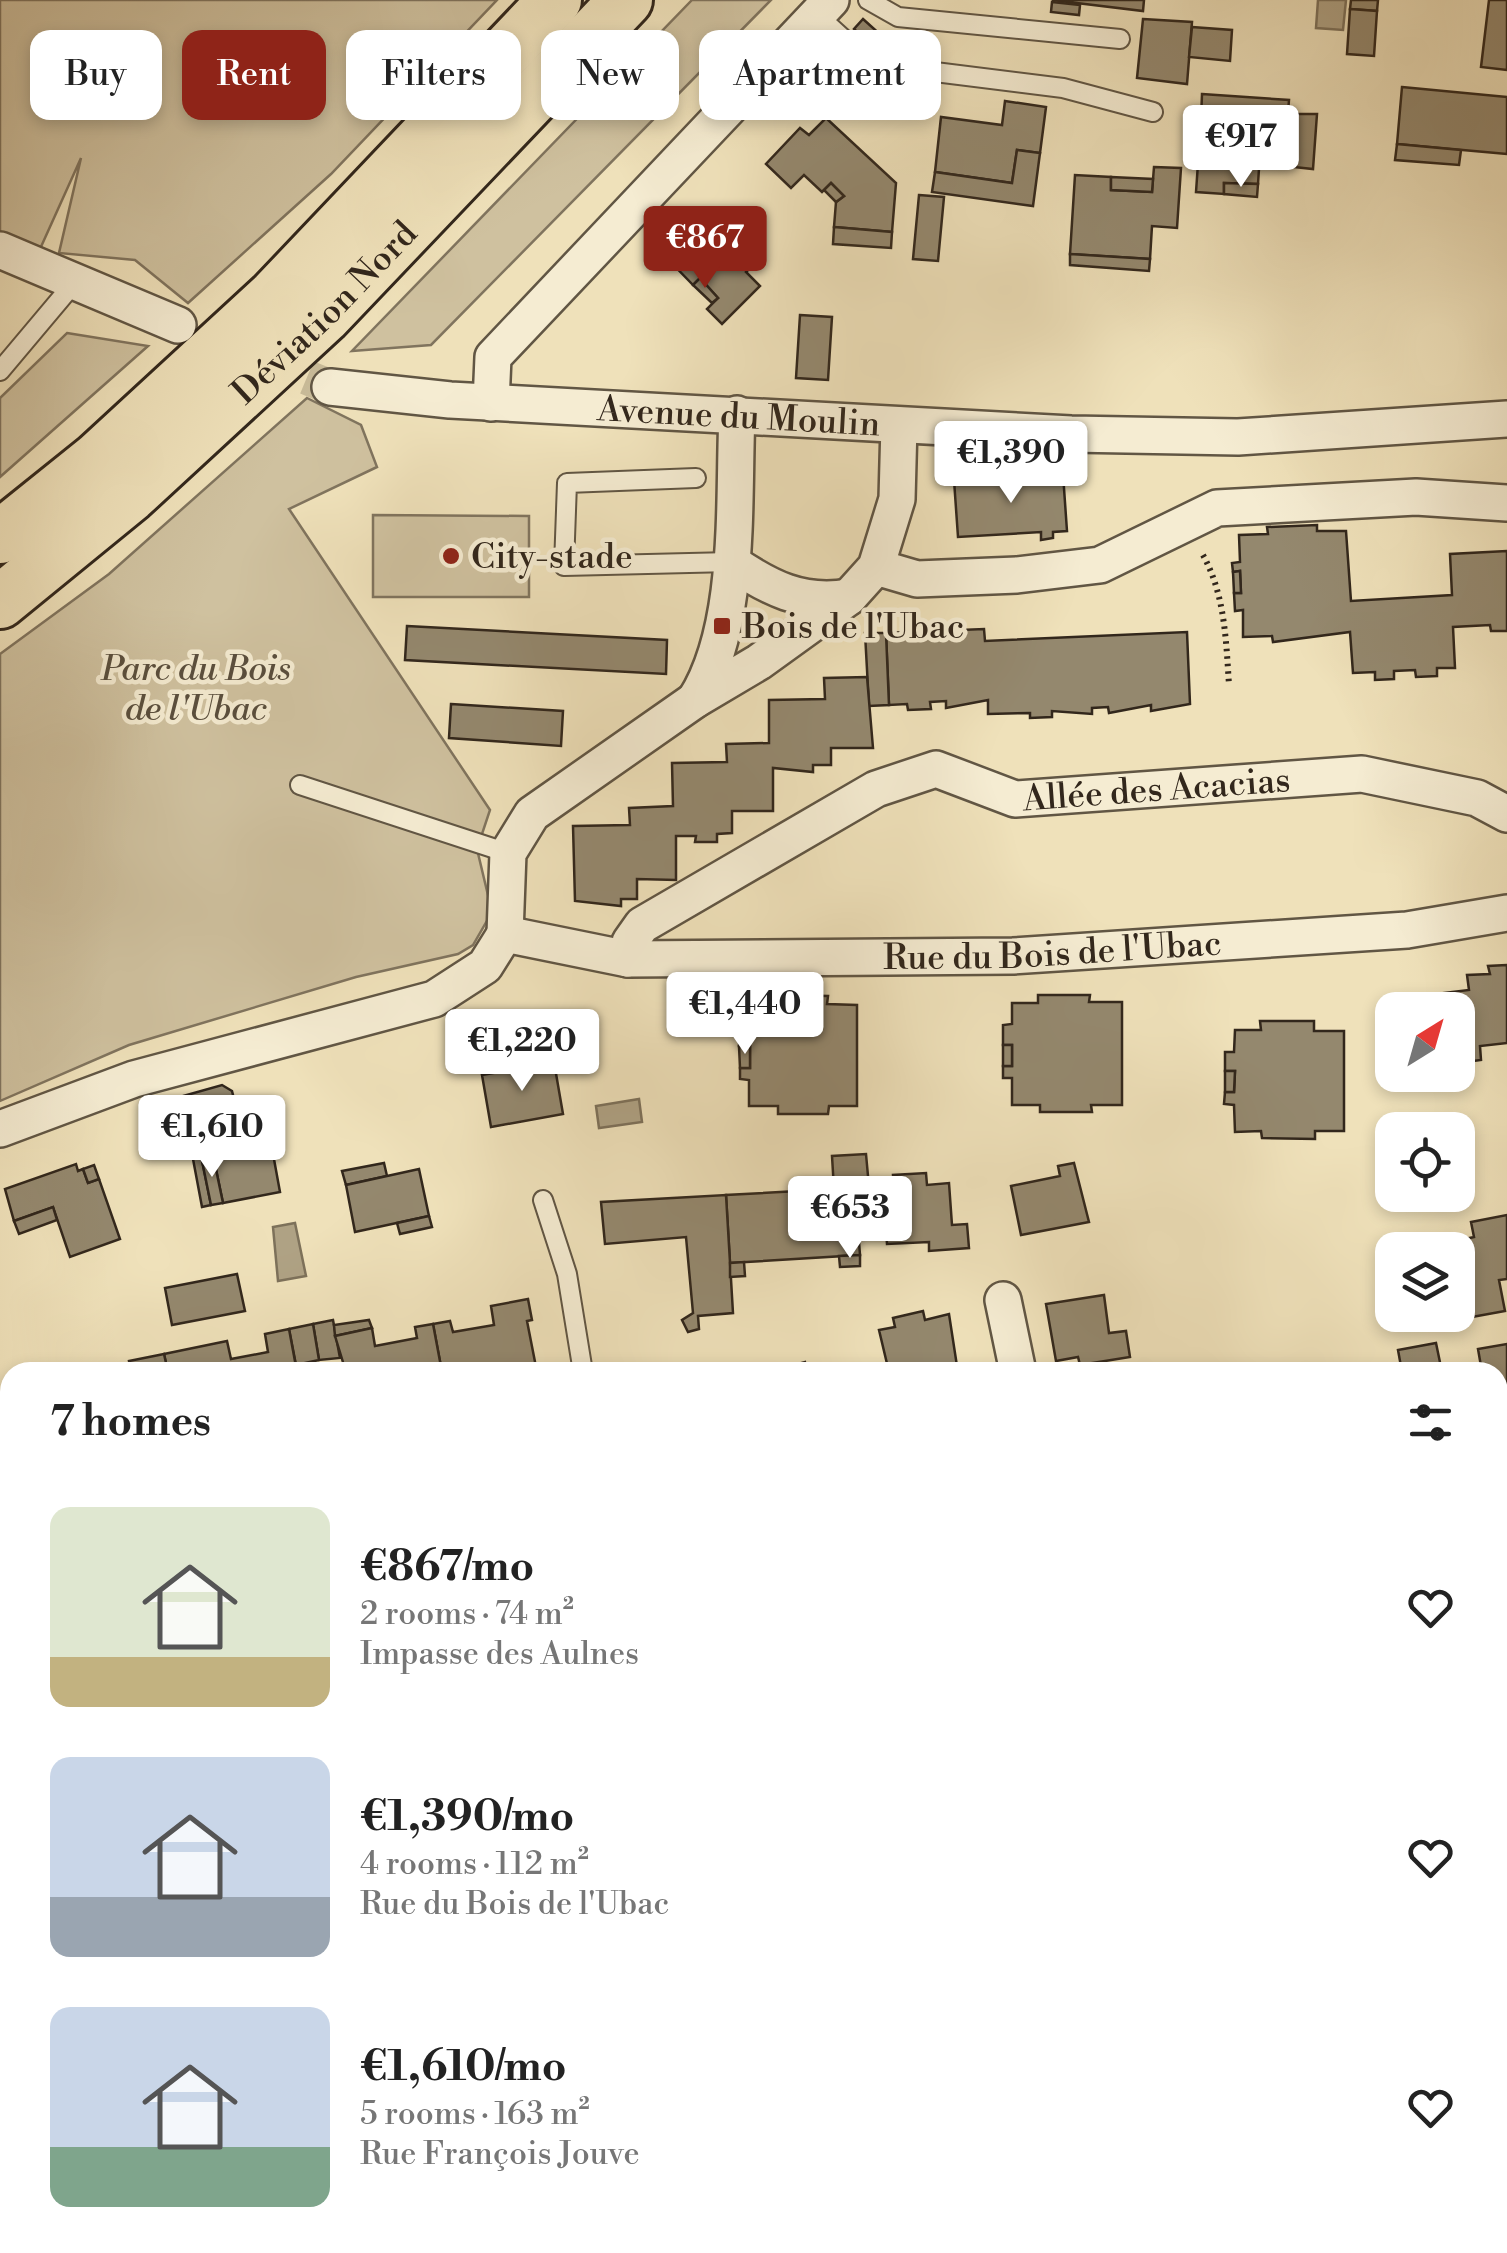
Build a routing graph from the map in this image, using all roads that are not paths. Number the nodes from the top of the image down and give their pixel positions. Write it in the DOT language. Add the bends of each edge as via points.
graph roads {
  1 [pos="555,0"];
  2 [pos="626,0"];
  3 [pos="868,0"];
  4 [pos="824,7"];
  5 [pos="1120,39"];
  6 [pos="1153,112"];
  7 [pos="0,250"];
  8 [pos="74,283"];
  9 [pos="178,325"];
  10 [pos="0,371"];
  11 [pos="330,387"];
  12 [pos="490,402"];
  13 [pos="737,414"];
  14 [pos="1507,419"];
  15 [pos="899,426"];
  16 [pos="696,478"];
  17 [pos="1507,503"];
  18 [pos="0,537"];
  19 [pos="730,562"];
  20 [pos="876,566"];
  21 [pos="849,598"];
  22 [pos="0,602"];
  23 [pos="695,700"];
  24 [pos="300,785"];
  25 [pos="1507,814"];
  26 [pos="508,853"];
  27 [pos="1507,913"];
  28 [pos="505,934"];
  29 [pos="628,959"];
  30 [pos="0,1129"];
  31 [pos="543,1200"];
  32 [pos="1003,1300"];
  33 [pos="581,1362"];
  34 [pos="1016,1362"];
  1 -- 18 [label="main road, Déviation Nord" via="275,295"];
  2 -- 22 [label="main road, Déviation Nord" via="324,317 131,495"];
  3 -- 5 [label="lane" via="898,17"];
  4 -- 6 [label="lane" via="871,64 1063,88"];
  4 -- 12 [label="street" via="493,356"];
  7 -- 8 [label="street"];
  8 -- 9 [label="street"];
  8 -- 10 [label="lane"];
  11 -- 12 [label="street, Avenue du Moulin"];
  12 -- 13 [label="street, Avenue du Moulin"];
  13 -- 15 [label="street, Avenue du Moulin"];
  13 -- 19 [label="street"];
  14 -- 15 [label="street, Avenue du Moulin" via="1238,437"];
  15 -- 20 [label="street" via="897,499"];
  16 -- 19 [label="lane" via="567,483 564,566"];
  17 -- 20 [label="street" via="1416,497 1217,508 1100,565 916,580"];
  19 -- 21 [label="street" via="792,596"];
  19 -- 23 [label="street" via="717,655"];
  20 -- 21 [label="street"];
  21 -- 23 [label="street"];
  23 -- 26 [label="street" via="532,814"];
  24 -- 26 [label="lane"];
  25 -- 29 [label="street, Allée des Acacias" via="1477,798 1362,774 1015,798 936,769 876,789 642,925"];
  26 -- 28 [label="street"];
  27 -- 29 [label="street, Rue du Bois de l'Ubac" via="1407,930 1013,956"];
  28 -- 29 [label="street, Rue du Bois de l'Ubac"];
  28 -- 30 [label="street" via="484,966 434,1000 134,1079"];
  31 -- 33 [label="lane" via="566,1274"];
  32 -- 34 [label="street"];
}
